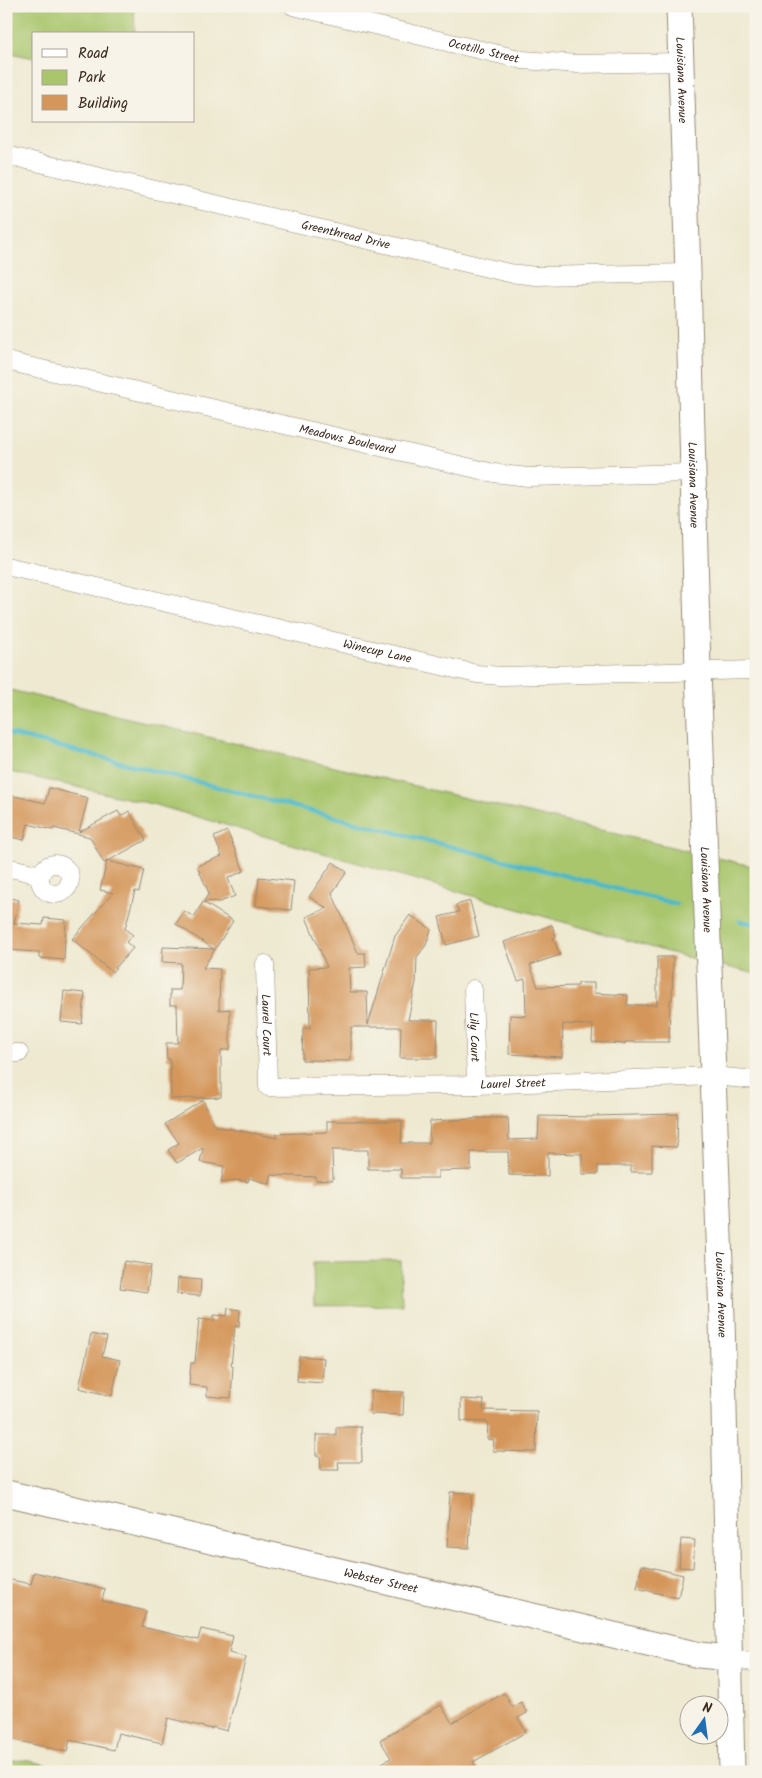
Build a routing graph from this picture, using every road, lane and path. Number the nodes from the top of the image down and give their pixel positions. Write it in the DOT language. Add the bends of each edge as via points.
graph roads {
  1 [pos="293,6"];
  2 [pos="679,6"];
  3 [pos="680,62"];
  4 [pos="6,156"];
  5 [pos="688,273"];
  6 [pos="6,360"];
  7 [pos="694,473"];
  8 [pos="6,566"];
  9 [pos="756,670"];
  10 [pos="698,671"];
  11 [pos="6,867"];
  12 [pos="41,875"];
  13 [pos="265,964"];
  14 [pos="473,989"];
  15 [pos="713,1076"];
  16 [pos="756,1080"];
  17 [pos="476,1084"];
  18 [pos="268,1087"];
  19 [pos="6,1494"];
  20 [pos="731,1658"];
  21 [pos="756,1664"];
  22 [pos="732,1772"];
  1 -- 3 [label="street, Ocotillo Street" via="523,60 578,64"];
  2 -- 3 [label="street, Louisiana Avenue"];
  3 -- 5 [label="street, Louisiana Avenue"];
  4 -- 5 [label="street, Greenthread Drive" via="509,273 536,276"];
  5 -- 7 [label="street, Louisiana Avenue"];
  6 -- 7 [label="street, Meadows Boulevard" via="494,473 528,477"];
  7 -- 10 [label="street, Louisiana Avenue"];
  8 -- 10 [label="street, Winecup Lane" via="477,674"];
  9 -- 10 [label="street, Winecup Lane"];
  10 -- 15 [label="street, Louisiana Avenue"];
  11 -- 12 [label="street"];
  13 -- 18 [label="street, Laurel Court"];
  14 -- 17 [label="street, Lily Court"];
  15 -- 16 [label="street, Laurel Street"];
  15 -- 17 [label="street, Laurel Street"];
  15 -- 20 [label="street, Louisiana Avenue"];
  17 -- 18 [label="street, Laurel Street"];
  19 -- 20 [label="street, Webster Street" via="699,1655"];
  20 -- 21 [label="street, Webster Street"];
  20 -- 22 [label="street, Louisiana Avenue"];
}
